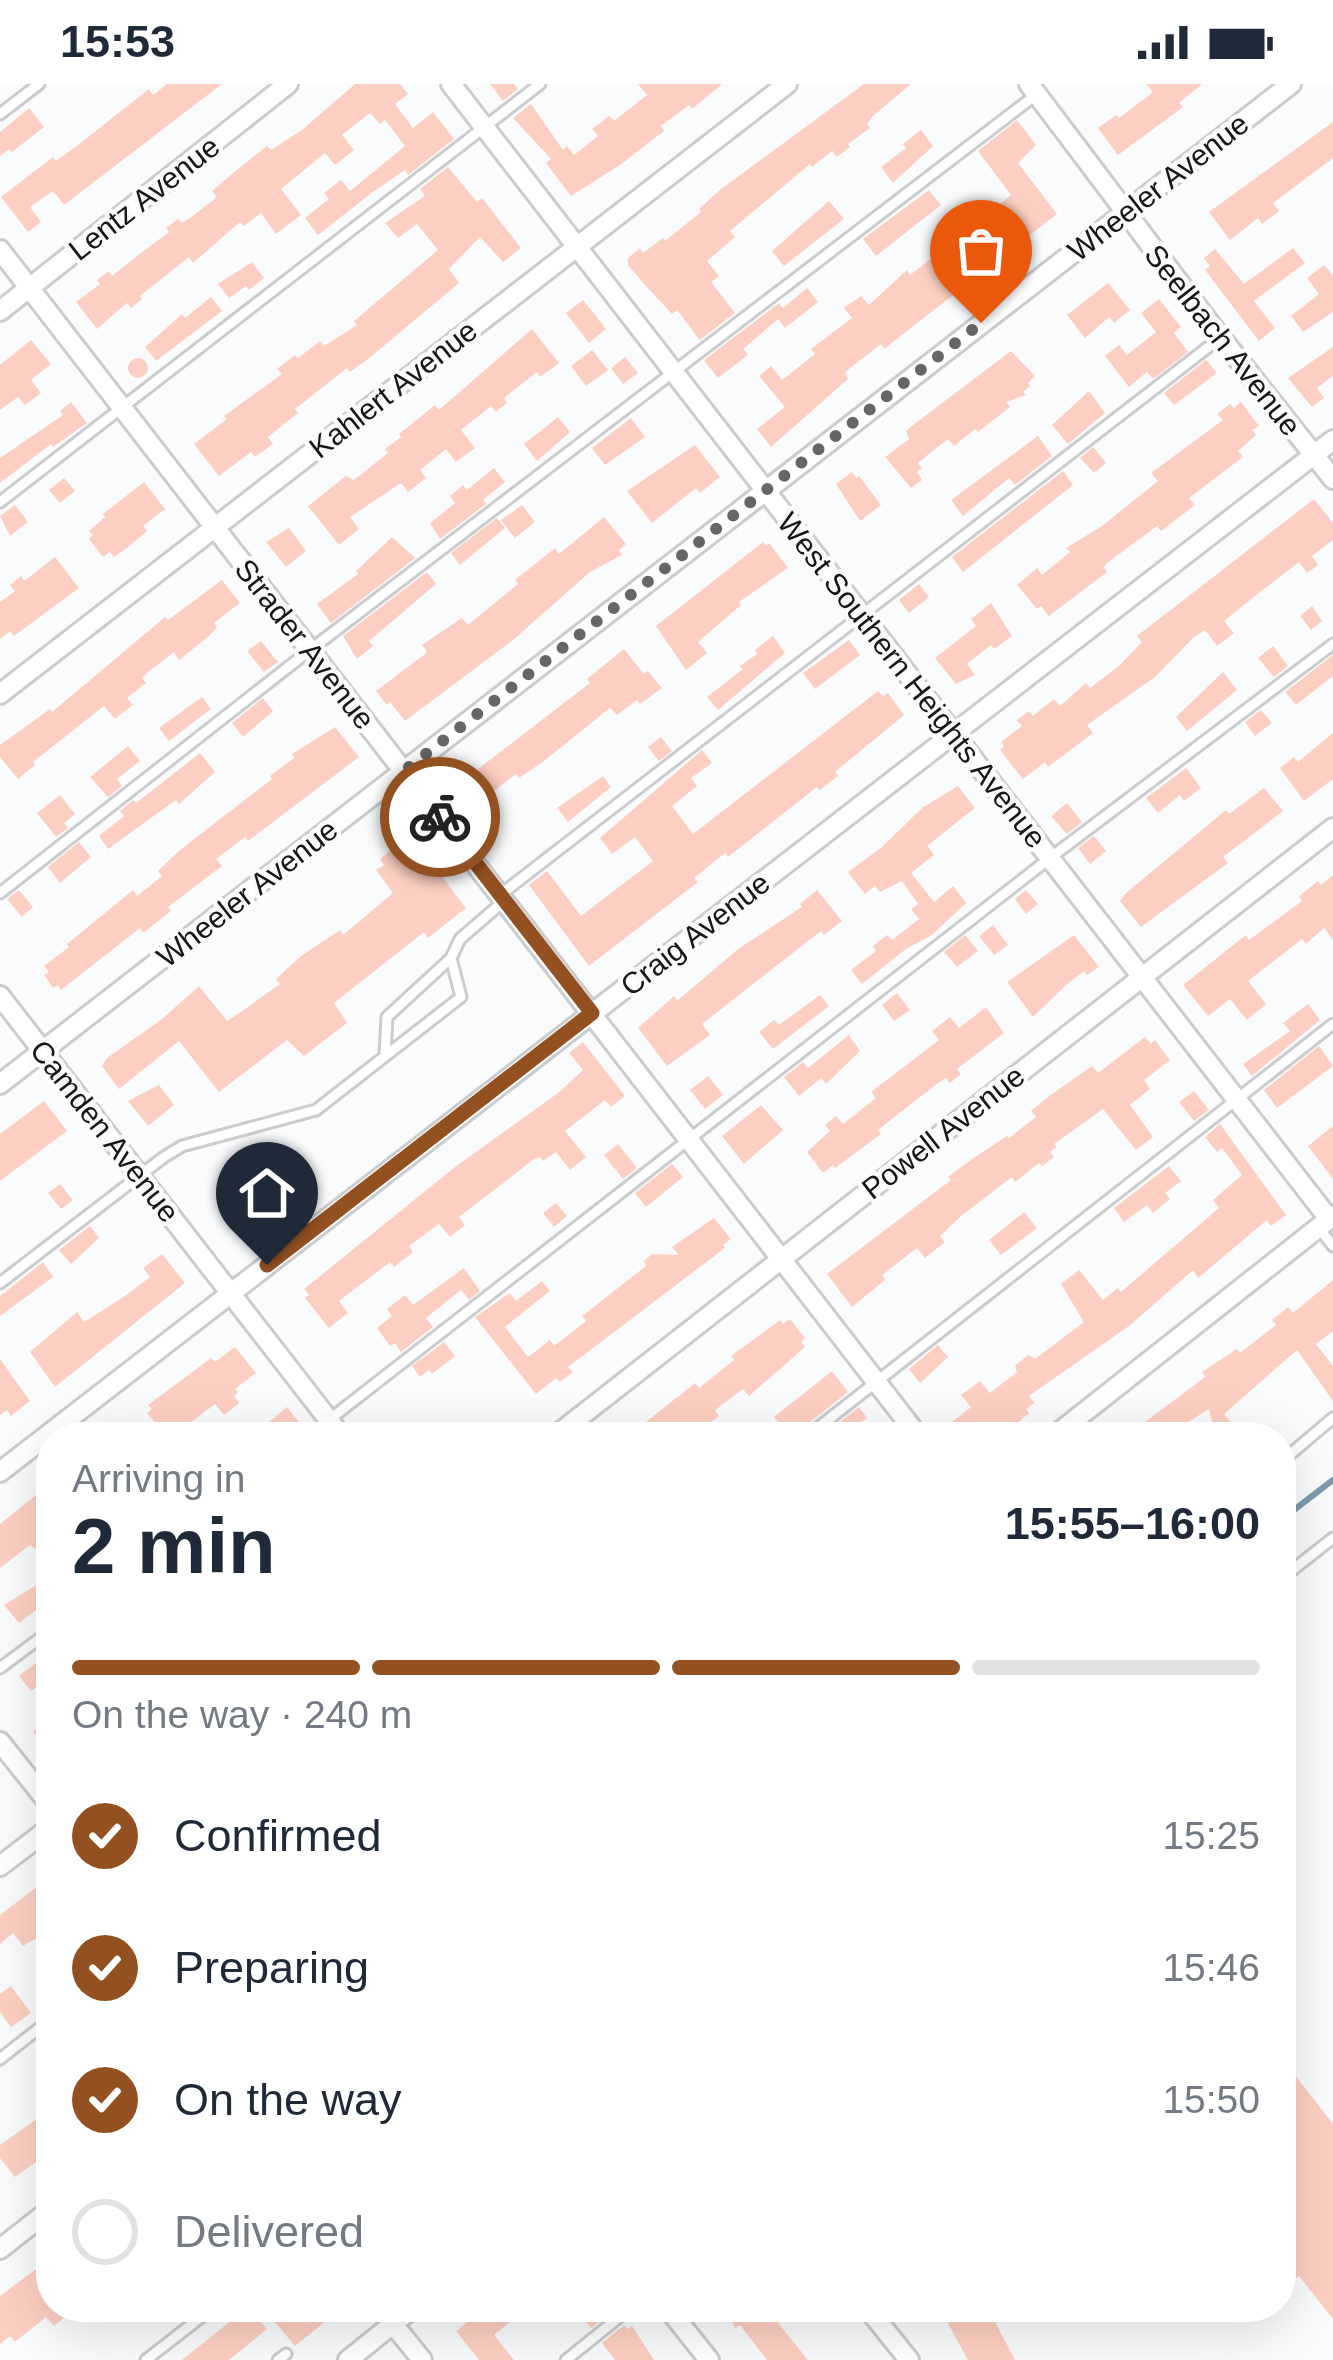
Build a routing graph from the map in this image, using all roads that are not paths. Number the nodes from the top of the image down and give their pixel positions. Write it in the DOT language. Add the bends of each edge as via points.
graph roads {
  1 [pos="39,84"];
  2 [pos="288,84"];
  3 [pos="451,84"];
  4 [pos="540,84"];
  5 [pos="787,84"];
  6 [pos="1291,84"];
  7 [pos="1033,89"];
  8 [pos="0,114"];
  9 [pos="484,127"];
  10 [pos="1125,212"];
  11 [pos="577,248"];
  12 [pos="0,250"];
  13 [pos="29,289"];
  14 [pos="0,311"];
  15 [pos="1220,338"];
  16 [pos="674,370"];
  17 [pos="121,405"];
  18 [pos="1333,440"];
  19 [pos="1313,455"];
  20 [pos="1333,479"];
  21 [pos="765,490"];
  22 [pos="0,502"];
  23 [pos="215,527"];
  24 [pos="862,616"];
  25 [pos="1333,644"];
  26 [pos="310,650"];
  27 [pos="0,694"];
  28 [pos="953,734"];
  29 [pos="404,771"];
  30 [pos="1333,828"];
  31 [pos="1050,858"];
  32 [pos="0,893"];
  33 [pos="502,898"];
  34 [pos="451,958"];
  35 [pos="1142,976"];
  36 [pos="0,996"];
  37 [pos="592,1013"];
  38 [pos="1333,1024"];
  39 [pos="42,1051"];
  40 [pos="386,1055"];
  41 [pos="0,1084"];
  42 [pos="1238,1101"];
  43 [pos="688,1139"];
  44 [pos="139,1175"];
  45 [pos="1327,1220"];
  46 [pos="1333,1246"];
  47 [pos="782,1261"];
  48 [pos="0,1283"];
  49 [pos="231,1293"];
  50 [pos="877,1382"];
  51 [pos="1333,1418"];
  52 [pos="329,1420"];
  53 [pos="65,1422"];
  54 [pos="326,1422"];
  55 [pos="573,1422"];
  56 [pos="825,1422"];
  57 [pos="908,1422"];
  58 [pos="1072,1422"];
  59 [pos="36,1444"];
  60 [pos="1296,1449"];
  61 [pos="0,1472"];
  62 [pos="1333,1538"];
  63 [pos="1296,1567"];
  64 [pos="36,1641"];
  65 [pos="0,1668"];
  66 [pos="0,1742"];
  67 [pos="36,1788"];
  68 [pos="36,1839"];
  69 [pos="0,1867"];
  70 [pos="36,2031"];
  71 [pos="0,2059"];
  72 [pos="36,2220"];
  73 [pos="0,2248"];
  74 [pos="195,2322"];
  75 [pos="395,2322"];
  76 [pos="613,2322"];
  77 [pos="679,2322"];
  78 [pos="883,2322"];
  79 [pos="393,2324"];
  80 [pos="146,2360"];
  81 [pos="348,2360"];
  82 [pos="422,2360"];
  83 [pos="566,2360"];
  84 [pos="709,2360"];
  85 [pos="909,2360"];
  1 -- 8 [label="lane"];
  2 -- 13 [label="street, Lentz Avenue"];
  3 -- 9 [label="street, West Southern Heights Avenue"];
  4 -- 9 [label="lane"];
  5 -- 11 [label="street, Kahlert Avenue"];
  6 -- 10 [label="street, Wheeler Avenue"];
  7 -- 10 [label="street, Seelbach Avenue"];
  7 -- 16 [label="lane"];
  9 -- 11 [label="street, West Southern Heights Avenue"];
  9 -- 17 [label="lane"];
  10 -- 15 [label="street, Seelbach Avenue"];
  10 -- 21 [label="street, Wheeler Avenue"];
  11 -- 16 [label="street, West Southern Heights Avenue"];
  11 -- 23 [label="street, Kahlert Avenue"];
  12 -- 13 [label="street, Strader Avenue"];
  13 -- 14 [label="street, Lentz Avenue"];
  13 -- 17 [label="street, Strader Avenue"];
  15 -- 19 [label="street, Seelbach Avenue"];
  15 -- 24 [label="lane"];
  16 -- 21 [label="street, West Southern Heights Avenue"];
  16 -- 26 [label="lane"];
  17 -- 22 [label="lane"];
  17 -- 23 [label="street, Strader Avenue"];
  18 -- 19 [label="street, Craig Avenue"];
  19 -- 20 [label="street, Seelbach Avenue"];
  19 -- 28 [label="street, Craig Avenue"];
  21 -- 24 [label="street, West Southern Heights Avenue"];
  21 -- 29 [label="street, Wheeler Avenue"];
  23 -- 26 [label="street, Strader Avenue"];
  23 -- 27 [label="street, Kahlert Avenue"];
  24 -- 28 [label="street, West Southern Heights Avenue"];
  24 -- 33 [label="lane"];
  25 -- 31 [label="lane"];
  26 -- 29 [label="street, Strader Avenue"];
  26 -- 32 [label="lane"];
  28 -- 31 [label="street, West Southern Heights Avenue"];
  28 -- 37 [label="street, Craig Avenue"];
  29 -- 33 [label="street, Strader Avenue"];
  29 -- 39 [label="street, Wheeler Avenue"];
  30 -- 35 [label="street, Powell Avenue"];
  31 -- 35 [label="street, West Southern Heights Avenue"];
  31 -- 43 [label="lane"];
  33 -- 34 [label="lane"];
  33 -- 37 [label="street, Strader Avenue"];
  34 -- 40 [label="lane" via="387,1018"];
  34 -- 40 [label="lane" via="461,997"];
  35 -- 42 [label="street, West Southern Heights Avenue"];
  35 -- 47 [label="street, Powell Avenue"];
  36 -- 39 [label="street, Camden Avenue"];
  37 -- 43 [label="street, Strader Avenue"];
  37 -- 49 [label="street, Craig Avenue"];
  38 -- 42 [label="lane"];
  39 -- 41 [label="street, Wheeler Avenue"];
  39 -- 44 [label="street, Camden Avenue"];
  40 -- 44 [label="lane" via="316,1111 182,1146"];
  42 -- 45 [label="street, West Southern Heights Avenue"];
  42 -- 50 [label="lane"];
  43 -- 47 [label="street, Strader Avenue"];
  43 -- 52 [label="lane"];
  44 -- 48 [label="lane"];
  44 -- 49 [label="street, Camden Avenue"];
  45 -- 46 [label="lane"];
  45 -- 58 [label="street"];
  47 -- 50 [label="street, Strader Avenue"];
  47 -- 55 [label="street, Powell Avenue"];
  49 -- 52 [label="street, Camden Avenue"];
  49 -- 53 [label="street, Craig Avenue"];
  50 -- 56 [label="lane"];
  50 -- 57 [label="street, Strader Avenue"];
  51 -- 60 [label="lane"];
  52 -- 54 [label="lane"];
  59 -- 61 [label="street, Craig Avenue"];
  62 -- 63 [label="lane"];
  64 -- 65 [label="lane"];
  66 -- 67 [label="street"];
  68 -- 69 [label="street"];
  70 -- 71 [label="lane"];
  72 -- 73 [label="street"];
  74 -- 80 [label="lane"];
  75 -- 79 [label="street"];
  76 -- 83 [label="lane"];
  77 -- 84 [label="street"];
  78 -- 85 [label="street"];
  79 -- 81 [label="street"];
  79 -- 82 [label="street"];
}
